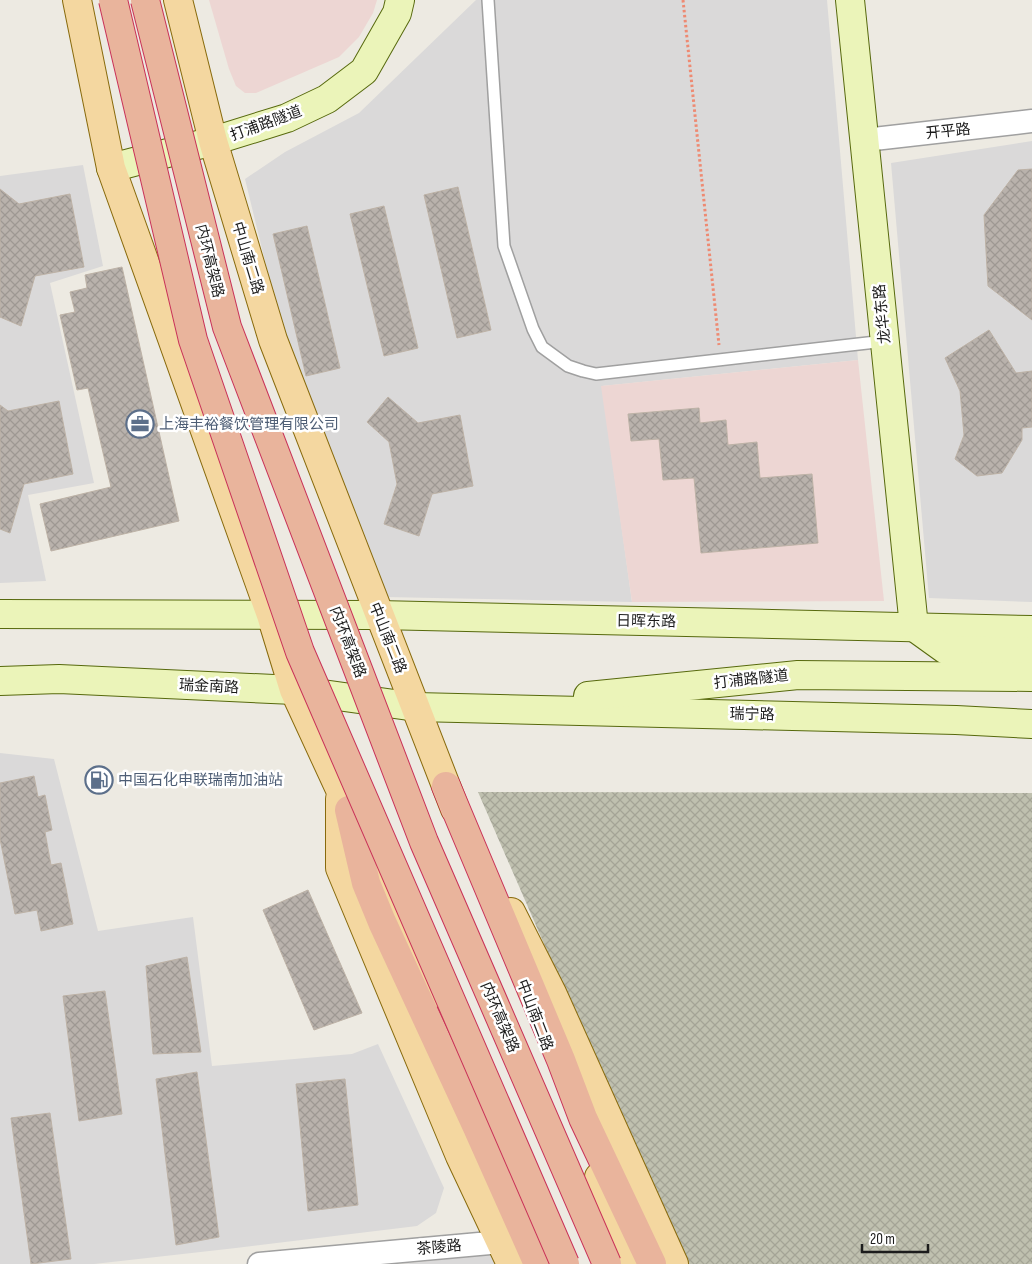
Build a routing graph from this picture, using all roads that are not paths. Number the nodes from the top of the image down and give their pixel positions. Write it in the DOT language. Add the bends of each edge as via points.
graph roads {
  1 [pos="76,0"];
  2 [pos="113,0"];
  3 [pos="145,0"];
  4 [pos="178,0"];
  5 [pos="400,0"];
  6 [pos="488,0"];
  7 [pos="850,0"];
  8 [pos="1032,121"];
  9 [pos="864,140"];
  10 [pos="213,141"];
  11 [pos="111,168"];
  12 [pos="885,341"];
  13 [pos="0,614"];
  14 [pos="379,614"];
  15 [pos="271,615"];
  16 [pos="914,627"];
  17 [pos="1032,630"];
  18 [pos="1032,652"];
  19 [pos="1032,677"];
  20 [pos="0,682"];
  21 [pos="294,690"];
  22 [pos="416,707"];
  23 [pos="472,707"];
  24 [pos="1032,724"];
  25 [pos="446,786"];
  26 [pos="344,800"];
  27 [pos="506,1253"];
  28 [pos="259,1264"];
  29 [pos="538,1264"];
  30 [pos="564,1264"];
  31 [pos="607,1264"];
  32 [pos="632,1264"];
  33 [pos="652,1264"];
  34 [pos="674,1264"];
  1 -- 11 [label="main road"];
  2 -- 30 [label="highway, bridge" via="193,340 300,652"];
  3 -- 31 [label="highway, 内环高架路, bridge" via="227,327 424,842"];
  4 -- 10 [label="main road, 中山南二路"];
  5 -- 10 [label="main road, 打浦路隧道" via="397,13 364,71 327,99 287,118"];
  6 -- 12 [label="lane" via="504,246 542,347 568,366 596,374"];
  7 -- 9 [label="main road, 龙华东路"];
  8 -- 9 [label="street, 开平路"];
  9 -- 12 [label="main road, 龙华东路"];
  10 -- 11 [label="main road, 打浦路隧道"];
  10 -- 14 [label="main road, 中山南二路" via="273,340"];
  11 -- 15 [label="main road"];
  12 -- 16 [label="main road, 龙华东路"];
  13 -- 15 [label="main road"];
  14 -- 15 [label="main road"];
  14 -- 16 [label="main road, 日晖东路"];
  14 -- 22 [label="main road, 中山南二路"];
  15 -- 21 [label="main road"];
  16 -- 17 [label="main road, 日晖东路"];
  16 -- 18 [label="main road" via="946,650"];
  19 -- 23 [label="main road, 打浦路隧道" via="798,675"];
  20 -- 21 [label="main road, 瑞金南路" via="59,679"];
  21 -- 22 [label="main road, 瑞金南路"];
  21 -- 26 [label="main road"];
  22 -- 23 [label="main road"];
  22 -- 25 [label="main road, 中山南二路"];
  23 -- 24 [label="main road, 瑞宁路"];
  25 -- 32 [label="main road, 中山南二路"];
  25 -- 33 [label="highway" via="583,1118"];
  25 -- 34 [label="main road" via="552,993"];
  26 -- 27 [label="main road" via="340,868 457,1146"];
  26 -- 29 [label="highway" via="366,883 382,922"];
  26 -- 30 [label="main road"];
  27 -- 28 [label="street, 茶陵路"];
}
